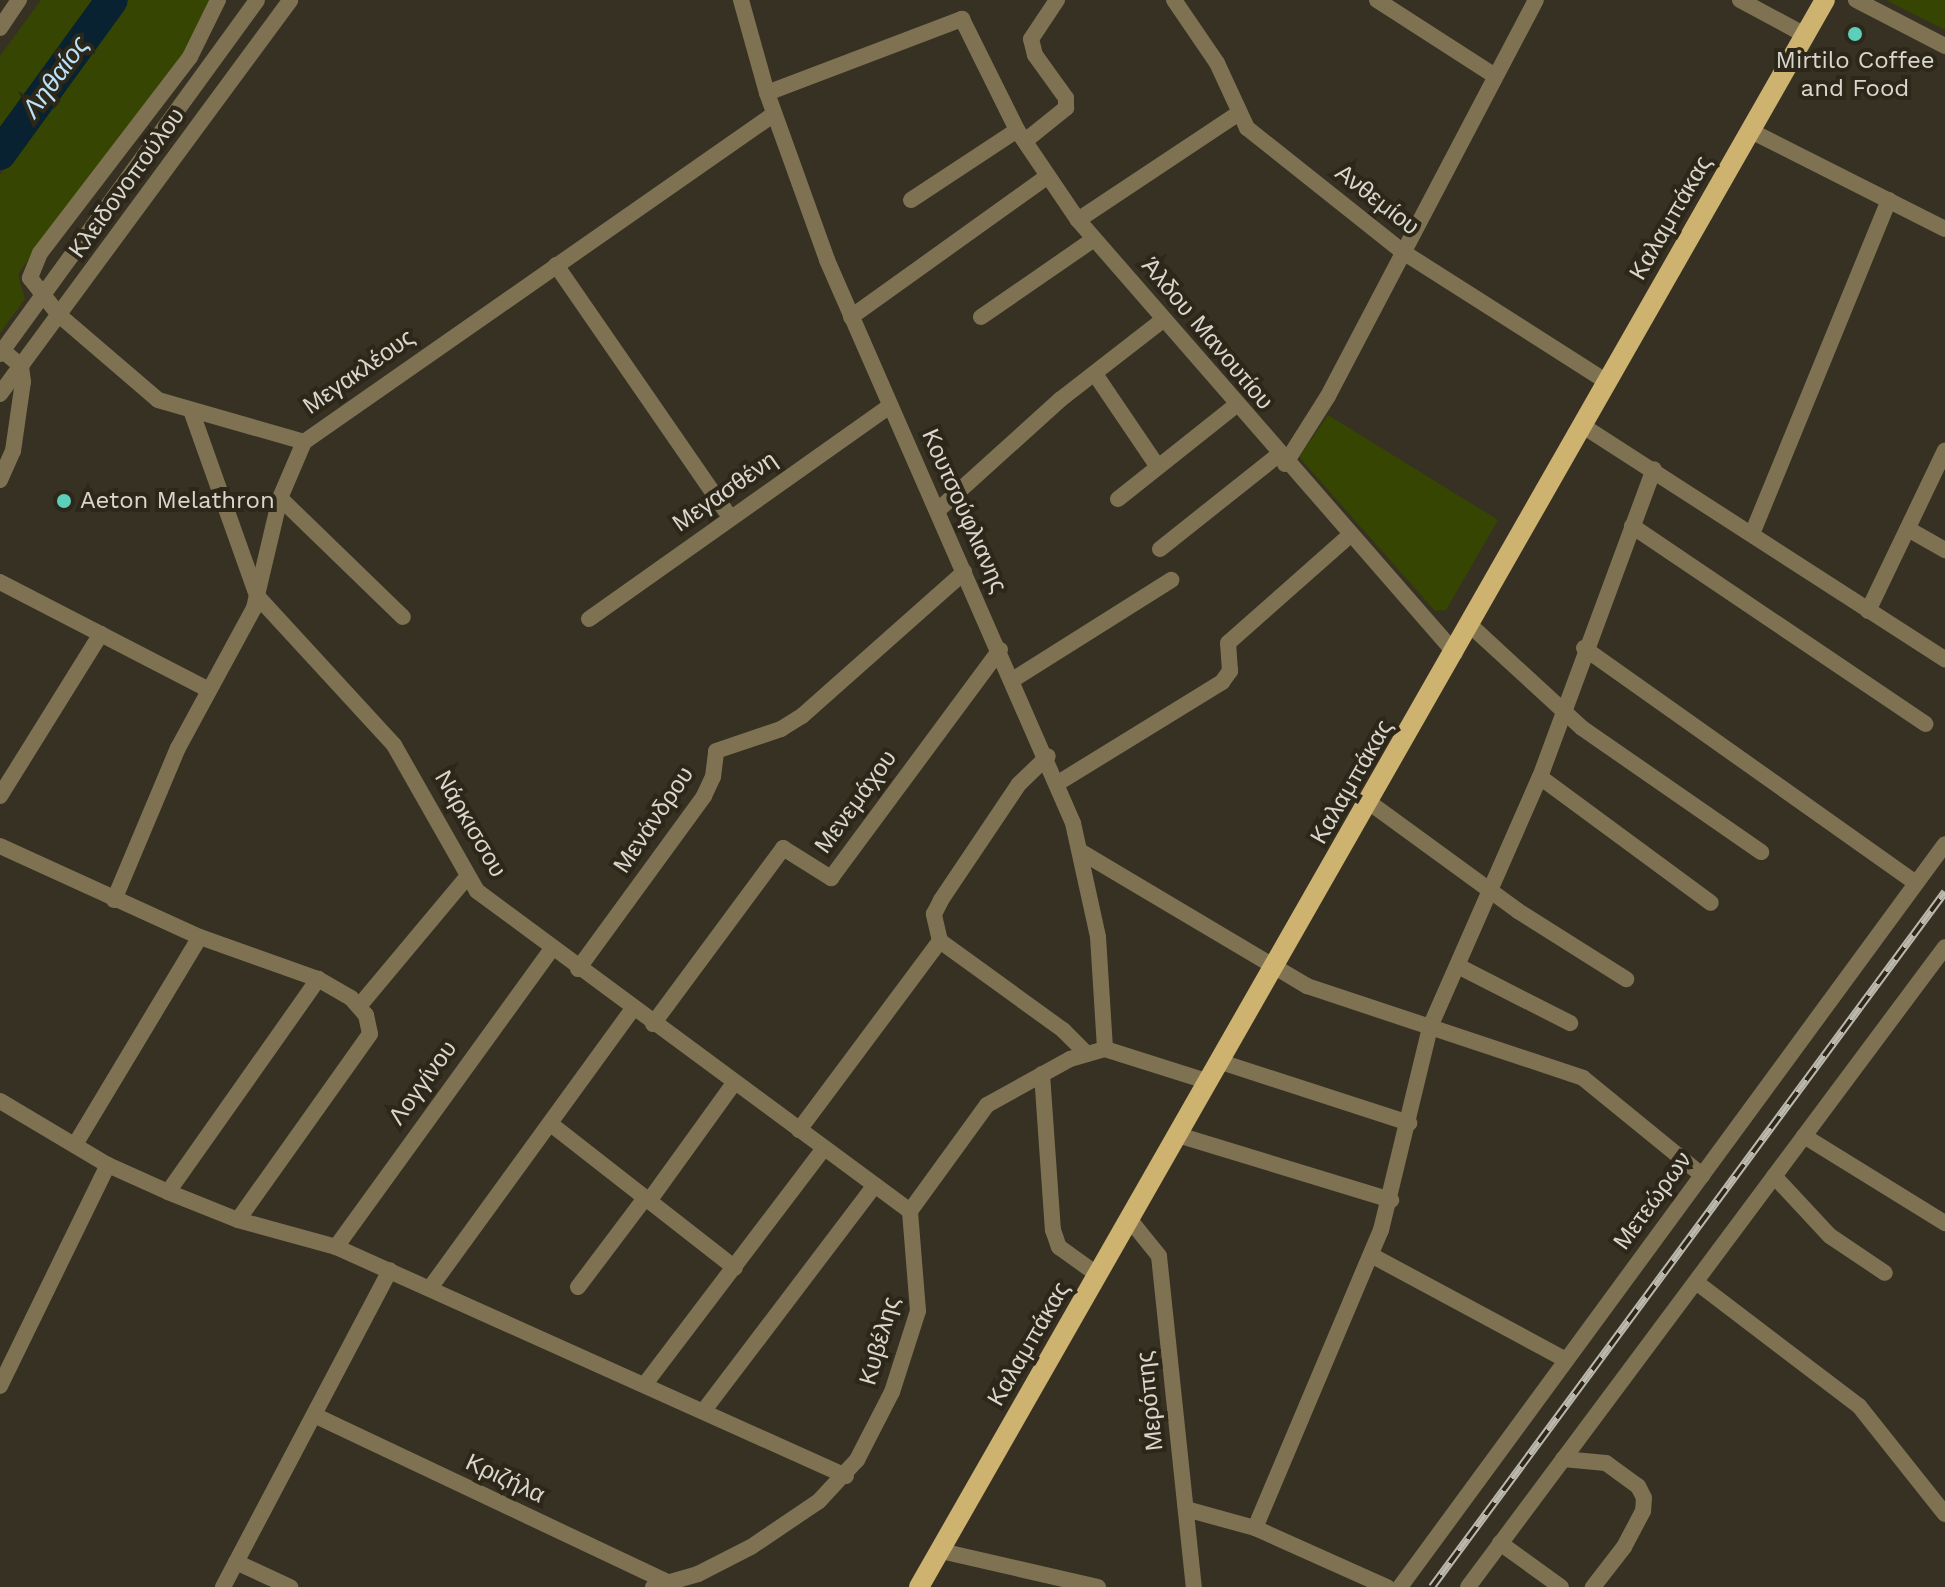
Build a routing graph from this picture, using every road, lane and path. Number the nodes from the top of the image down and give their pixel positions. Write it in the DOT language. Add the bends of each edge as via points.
graph roads {
  1 [pos="19,0"];
  2 [pos="218,0"];
  3 [pos="257,0"];
  4 [pos="290,0"];
  5 [pos="741,0"];
  6 [pos="1057,0"];
  7 [pos="1174,0"];
  8 [pos="1377,0"];
  9 [pos="1536,0"];
  10 [pos="1740,0"];
  11 [pos="1825,0"];
  12 [pos="1856,0"];
  13 [pos="0,28"];
  14 [pos="1805,35"];
  15 [pos="1945,46"];
  16 [pos="190,57"];
  17 [pos="210,62"];
  18 [pos="1495,76"];
  19 [pos="767,93"];
  20 [pos="1239,113"];
  21 [pos="774,114"];
  22 [pos="1751,131"];
  23 [pos="1021,136"];
  24 [pos="1048,176"];
  25 [pos="911,200"];
  26 [pos="1889,200"];
  27 [pos="1945,209"];
  28 [pos="1078,220"];
  29 [pos="1941,227"];
  30 [pos="1094,239"];
  31 [pos="1403,252"];
  32 [pos="556,265"];
  33 [pos="43,298"];
  34 [pos="59,315"];
  35 [pos="851,317"];
  36 [pos="981,317"];
  37 [pos="1163,320"];
  38 [pos="1,352"];
  39 [pos="21,366"];
  40 [pos="1095,374"];
  41 [pos="1607,382"];
  42 [pos="0,394"];
  43 [pos="1236,405"];
  44 [pos="890,406"];
  45 [pos="192,413"];
  46 [pos="1583,426"];
  47 [pos="304,442"];
  48 [pos="1945,450"];
  49 [pos="1282,460"];
  50 [pos="1158,467"];
  51 [pos="1654,469"];
  52 [pos="0,480"];
  53 [pos="280,498"];
  54 [pos="1118,499"];
  55 [pos="937,511"];
  56 [pos="729,516"];
  57 [pos="1632,526"];
  58 [pos="1908,529"];
  59 [pos="1752,534"];
  60 [pos="1348,537"];
  61 [pos="1160,549"];
  62 [pos="1945,550"];
  63 [pos="964,572"];
  64 [pos="1171,580"];
  65 [pos="0,582"];
  66 [pos="257,596"];
  67 [pos="1868,611"];
  68 [pos="403,617"];
  69 [pos="589,619"];
  70 [pos="1470,625"];
  71 [pos="101,634"];
  72 [pos="1584,648"];
  73 [pos="1000,650"];
  74 [pos="1455,653"];
  75 [pos="1945,659"];
  76 [pos="1014,679"];
  77 [pos="209,690"];
  78 [pos="1562,709"];
  79 [pos="1926,724"];
  80 [pos="1048,756"];
  81 [pos="1540,777"];
  82 [pos="1058,783"];
  83 [pos="0,796"];
  84 [pos="1370,803"];
  85 [pos="1945,844"];
  86 [pos="0,846"];
  87 [pos="1761,852"];
  88 [pos="1083,853"];
  89 [pos="467,877"];
  90 [pos="1916,883"];
  91 [pos="1493,891"];
  92 [pos="114,900"];
  93 [pos="1711,903"];
  94 [pos="200,937"];
  95 [pos="940,941"];
  96 [pos="1945,947"];
  97 [pos="552,949"];
  98 [pos="1458,966"];
  99 [pos="1274,968"];
  100 [pos="578,969"];
  101 [pos="318,979"];
  102 [pos="1626,979"];
  103 [pos="360,1005"];
  104 [pos="633,1009"];
  105 [pos="1570,1023"];
  106 [pos="653,1024"];
  107 [pos="1430,1027"];
  108 [pos="1105,1049"];
  109 [pos="1086,1053"];
  110 [pos="1221,1062"];
  111 [pos="1042,1074"];
  112 [pos="1209,1082"];
  113 [pos="734,1083"];
  114 [pos="0,1101"];
  115 [pos="1409,1123"];
  116 [pos="552,1125"];
  117 [pos="799,1130"];
  118 [pos="1178,1135"];
  119 [pos="1804,1136"];
  120 [pos="76,1143"];
  121 [pos="824,1148"];
  122 [pos="108,1165"];
  123 [pos="1702,1175"];
  124 [pos="1774,1176"];
  125 [pos="875,1185"];
  126 [pos="168,1192"];
  127 [pos="647,1200"];
  128 [pos="1391,1200"];
  129 [pos="910,1211"];
  130 [pos="238,1220"];
  131 [pos="1130,1220"];
  132 [pos="1945,1223"];
  133 [pos="336,1247"];
  134 [pos="1371,1255"];
  135 [pos="735,1268"];
  136 [pos="390,1270"];
  137 [pos="1885,1273"];
  138 [pos="1098,1275"];
  139 [pos="1696,1282"];
  140 [pos="578,1287"];
  141 [pos="430,1288"];
  142 [pos="1566,1360"];
  143 [pos="645,1384"];
  144 [pos="0,1386"];
  145 [pos="705,1409"];
  146 [pos="314,1415"];
  147 [pos="1563,1459"];
  148 [pos="846,1476"];
  149 [pos="1186,1509"];
  150 [pos="1945,1514"];
  151 [pos="1255,1528"];
  152 [pos="1500,1543"];
  153 [pos="941,1551"];
  154 [pos="236,1562"];
  155 [pos="666,1586"];
  156 [pos="223,1587"];
  157 [pos="290,1587"];
  158 [pos="919,1587"];
  159 [pos="1098,1587"];
  160 [pos="1194,1587"];
  161 [pos="1387,1587"];
  162 [pos="1400,1587"];
  163 [pos="1468,1587"];
  164 [pos="1561,1587"];
  165 [pos="1593,1587"];
  1 -- 13 [label="street"];
  2 -- 16 [label="street"];
  3 -- 17 [label="street, Κλειδονοπούλου"];
  4 -- 34 [label="street, Κλειδονοπούλου"];
  5 -- 19 [label="street, Κουτσούφλιανης"];
  6 -- 23 [label="street" via="1031,39 1035,55 1066,98 1066,108"];
  7 -- 20 [label="street, Ανθεμίου" via="1217,63"];
  8 -- 18 [label="street"];
  9 -- 18 [label="street"];
  10 -- 14 [label="street"];
  11 -- 14 [label="main road, Καλαμπάκας"];
  12 -- 15 [label="street"];
  14 -- 22 [label="main road, Καλαμπάκας"];
  16 -- 17 [label="street"];
  16 -- 33 [label="street" via="36,260 30,278"];
  17 -- 33 [label="street, Κλειδονοπούλου"];
  18 -- 31 [label="street"];
  19 -- 21 [label="street, Κουτσούφλιανης"];
  19 -- 23 [label="street, Άλδου Μανουτίου" via="962,19"];
  20 -- 28 [label="street"];
  20 -- 31 [label="street, Ανθεμίου" via="1247,128"];
  21 -- 32 [label="street, Μεγακλέους"];
  21 -- 35 [label="street, Κουτσούφλιανης"];
  22 -- 26 [label="street"];
  22 -- 41 [label="main road, Καλαμπάκας"];
  23 -- 24 [label="street, Άλδου Μανουτίου"];
  23 -- 25 [label="street"];
  24 -- 28 [label="street, Άλδου Μανουτίου"];
  24 -- 35 [label="street"];
  26 -- 29 [label="street"];
  26 -- 59 [label="street"];
  27 -- 29 [label="street"];
  28 -- 30 [label="street, Άλδου Μανουτίου"];
  30 -- 36 [label="street"];
  30 -- 37 [label="street, Άλδου Μανουτίου"];
  31 -- 41 [label="street, Ανθεμίου"];
  31 -- 49 [label="street" via="1328,396"];
  32 -- 47 [label="street, Μεγακλέους"];
  32 -- 56 [label="street"];
  33 -- 34 [label="street"];
  33 -- 38 [label="street, Κλειδονοπούλου"];
  34 -- 39 [label="street, Κλειδονοπούλου"];
  34 -- 45 [label="street" via="158,400"];
  35 -- 44 [label="street, Κουτσούφλιανης"];
  37 -- 40 [label="street"];
  37 -- 43 [label="street, Άλδου Μανουτίου"];
  38 -- 39 [label="street"];
  39 -- 42 [label="street, Κλειδονοπούλου"];
  39 -- 52 [label="street" via="19,428"];
  40 -- 50 [label="street"];
  40 -- 55 [label="street"];
  41 -- 46 [label="main road, Καλαμπάκας"];
  43 -- 49 [label="street, Άλδου Μανουτίου"];
  43 -- 50 [label="street"];
  44 -- 55 [label="street, Κουτσούφλιανης"];
  44 -- 56 [label="street, Μεγασθένη"];
  45 -- 47 [label="street"];
  45 -- 66 [label="street, Νάρκισσου"];
  46 -- 51 [label="street"];
  46 -- 70 [label="main road, Καλαμπάκας"];
  47 -- 53 [label="street, Μεγακλέους"];
  48 -- 58 [label="street"];
  49 -- 60 [label="street, Άλδου Μανουτίου"];
  49 -- 61 [label="street"];
  50 -- 54 [label="street"];
  51 -- 57 [label="street"];
  51 -- 59 [label="street"];
  53 -- 66 [label="street, Μεγακλέους"];
  53 -- 68 [label="street"];
  55 -- 63 [label="street, Κουτσούφλιανης"];
  56 -- 69 [label="street, Μεγασθένη"];
  57 -- 72 [label="street"];
  57 -- 79 [label="street"];
  58 -- 62 [label="street"];
  58 -- 67 [label="street"];
  59 -- 67 [label="street"];
  60 -- 74 [label="street, Άλδου Μανουτίου"];
  60 -- 82 [label="street" via="1228,643 1230,671 1222,682"];
  63 -- 73 [label="street, Κουτσούφλιανης"];
  63 -- 100 [label="street, Μενάνδρου" via="802,716 781,729 716,751 704,796"];
  64 -- 76 [label="street"];
  65 -- 71 [label="street"];
  66 -- 77 [label="street, Μεγακλέους"];
  66 -- 89 [label="street, Νάρκισσου" via="394,745"];
  67 -- 75 [label="street"];
  70 -- 74 [label="main road, Καλαμπάκας"];
  70 -- 78 [label="street"];
  71 -- 77 [label="street"];
  71 -- 83 [label="street"];
  72 -- 78 [label="street"];
  72 -- 90 [label="street"];
  73 -- 76 [label="street, Κουτσούφλιανης"];
  73 -- 106 [label="street, Μενεμάχου" via="831,878 783,848"];
  74 -- 84 [label="main road, Καλαμπάκας"];
  76 -- 80 [label="street, Κουτσούφλιανης"];
  77 -- 92 [label="street, Μεγακλέους" via="170,764"];
  78 -- 81 [label="street"];
  78 -- 87 [label="street"];
  80 -- 82 [label="street, Κουτσούφλιανης"];
  80 -- 95 [label="street" via="1019,784 941,900 934,914"];
  81 -- 91 [label="street"];
  81 -- 93 [label="street"];
  82 -- 88 [label="street, Κουτσούφλιανης"];
  84 -- 91 [label="street"];
  84 -- 99 [label="main road, Καλαμπάκας"];
  85 -- 90 [label="street, Μετεώρων"];
  86 -- 92 [label="street"];
  88 -- 99 [label="street"];
  88 -- 108 [label="street, Κουτσούφλιανης" via="1101,957"];
  89 -- 97 [label="street, Νάρκισσου" via="486,899"];
  89 -- 103 [label="street"];
  90 -- 123 [label="street, Μετεώρων"];
  91 -- 98 [label="street"];
  91 -- 102 [label="street"];
  92 -- 94 [label="street"];
  94 -- 101 [label="street"];
  94 -- 120 [label="street"];
  95 -- 109 [label="street" via="1063,1030"];
  95 -- 117 [label="street"];
  96 -- 119 [label="street"];
  97 -- 100 [label="street, Νάρκισσου"];
  97 -- 133 [label="street, Λογγίνου"];
  98 -- 105 [label="street"];
  98 -- 107 [label="street"];
  99 -- 107 [label="street" via="1307,986"];
  99 -- 110 [label="main road, Καλαμπάκας"];
  100 -- 104 [label="street, Νάρκισσου"];
  101 -- 103 [label="street"];
  101 -- 126 [label="street"];
  103 -- 130 [label="street" via="370,1034"];
  104 -- 106 [label="street, Νάρκισσου"];
  104 -- 116 [label="street"];
  106 -- 113 [label="street, Νάρκισσου"];
  107 -- 115 [label="street"];
  107 -- 123 [label="street" via="1583,1078"];
  108 -- 109 [label="street"];
  108 -- 112 [label="street"];
  109 -- 111 [label="street"];
  110 -- 112 [label="main road, Καλαμπάκας"];
  110 -- 115 [label="street"];
  111 -- 129 [label="street" via="980,1111"];
  111 -- 138 [label="street" via="1053,1230 1059,1247"];
  112 -- 118 [label="main road, Καλαμπάκας"];
  113 -- 117 [label="street, Νάρκισσου"];
  113 -- 127 [label="street"];
  114 -- 120 [label="street"];
  115 -- 128 [label="street"];
  116 -- 127 [label="street"];
  116 -- 141 [label="street"];
  117 -- 121 [label="street, Νάρκισσου"];
  118 -- 128 [label="street"];
  118 -- 131 [label="main road, Καλαμπάκας"];
  119 -- 124 [label="street"];
  119 -- 132 [label="street"];
  120 -- 122 [label="street"];
  121 -- 125 [label="street, Νάρκισσου"];
  121 -- 135 [label="street"];
  122 -- 126 [label="street"];
  122 -- 144 [label="street"];
  123 -- 142 [label="street, Μετεώρων"];
  124 -- 137 [label="street" via="1830,1236"];
  124 -- 139 [label="street"];
  125 -- 129 [label="street, Νάρκισσου"];
  125 -- 145 [label="street"];
  126 -- 130 [label="street"];
  127 -- 135 [label="street"];
  127 -- 140 [label="street"];
  128 -- 134 [label="street"];
  129 -- 148 [label="street, Κυβέλης" via="918,1311 892,1392"];
  130 -- 133 [label="street"];
  131 -- 138 [label="main road, Καλαμπάκας"];
  131 -- 149 [label="street, Μερόπης" via="1159,1256"];
  133 -- 136 [label="street"];
  134 -- 142 [label="street"];
  134 -- 151 [label="street"];
  135 -- 143 [label="street"];
  136 -- 141 [label="street"];
  136 -- 146 [label="street"];
  138 -- 153 [label="main road, Καλαμπάκας"];
  139 -- 147 [label="street"];
  139 -- 150 [label="street" via="1859,1406"];
  141 -- 143 [label="street"];
  142 -- 162 [label="street, Μετεώρων"];
  143 -- 145 [label="street"];
  145 -- 148 [label="street"];
  146 -- 154 [label="street"];
  146 -- 155 [label="street, Κριζήλα"];
  147 -- 152 [label="street"];
  147 -- 165 [label="street" via="1606,1463 1638,1486 1644,1498 1624,1547"];
  148 -- 155 [label="street, Κυβέλης" via="751,1547"];
  149 -- 151 [label="street"];
  149 -- 160 [label="street, Μερόπης"];
  151 -- 161 [label="street"];
  152 -- 163 [label="street"];
  152 -- 164 [label="street"];
  153 -- 158 [label="main road, Καλαμπάκας"];
  153 -- 159 [label="street"];
  154 -- 156 [label="street"];
  154 -- 157 [label="street"];
}
